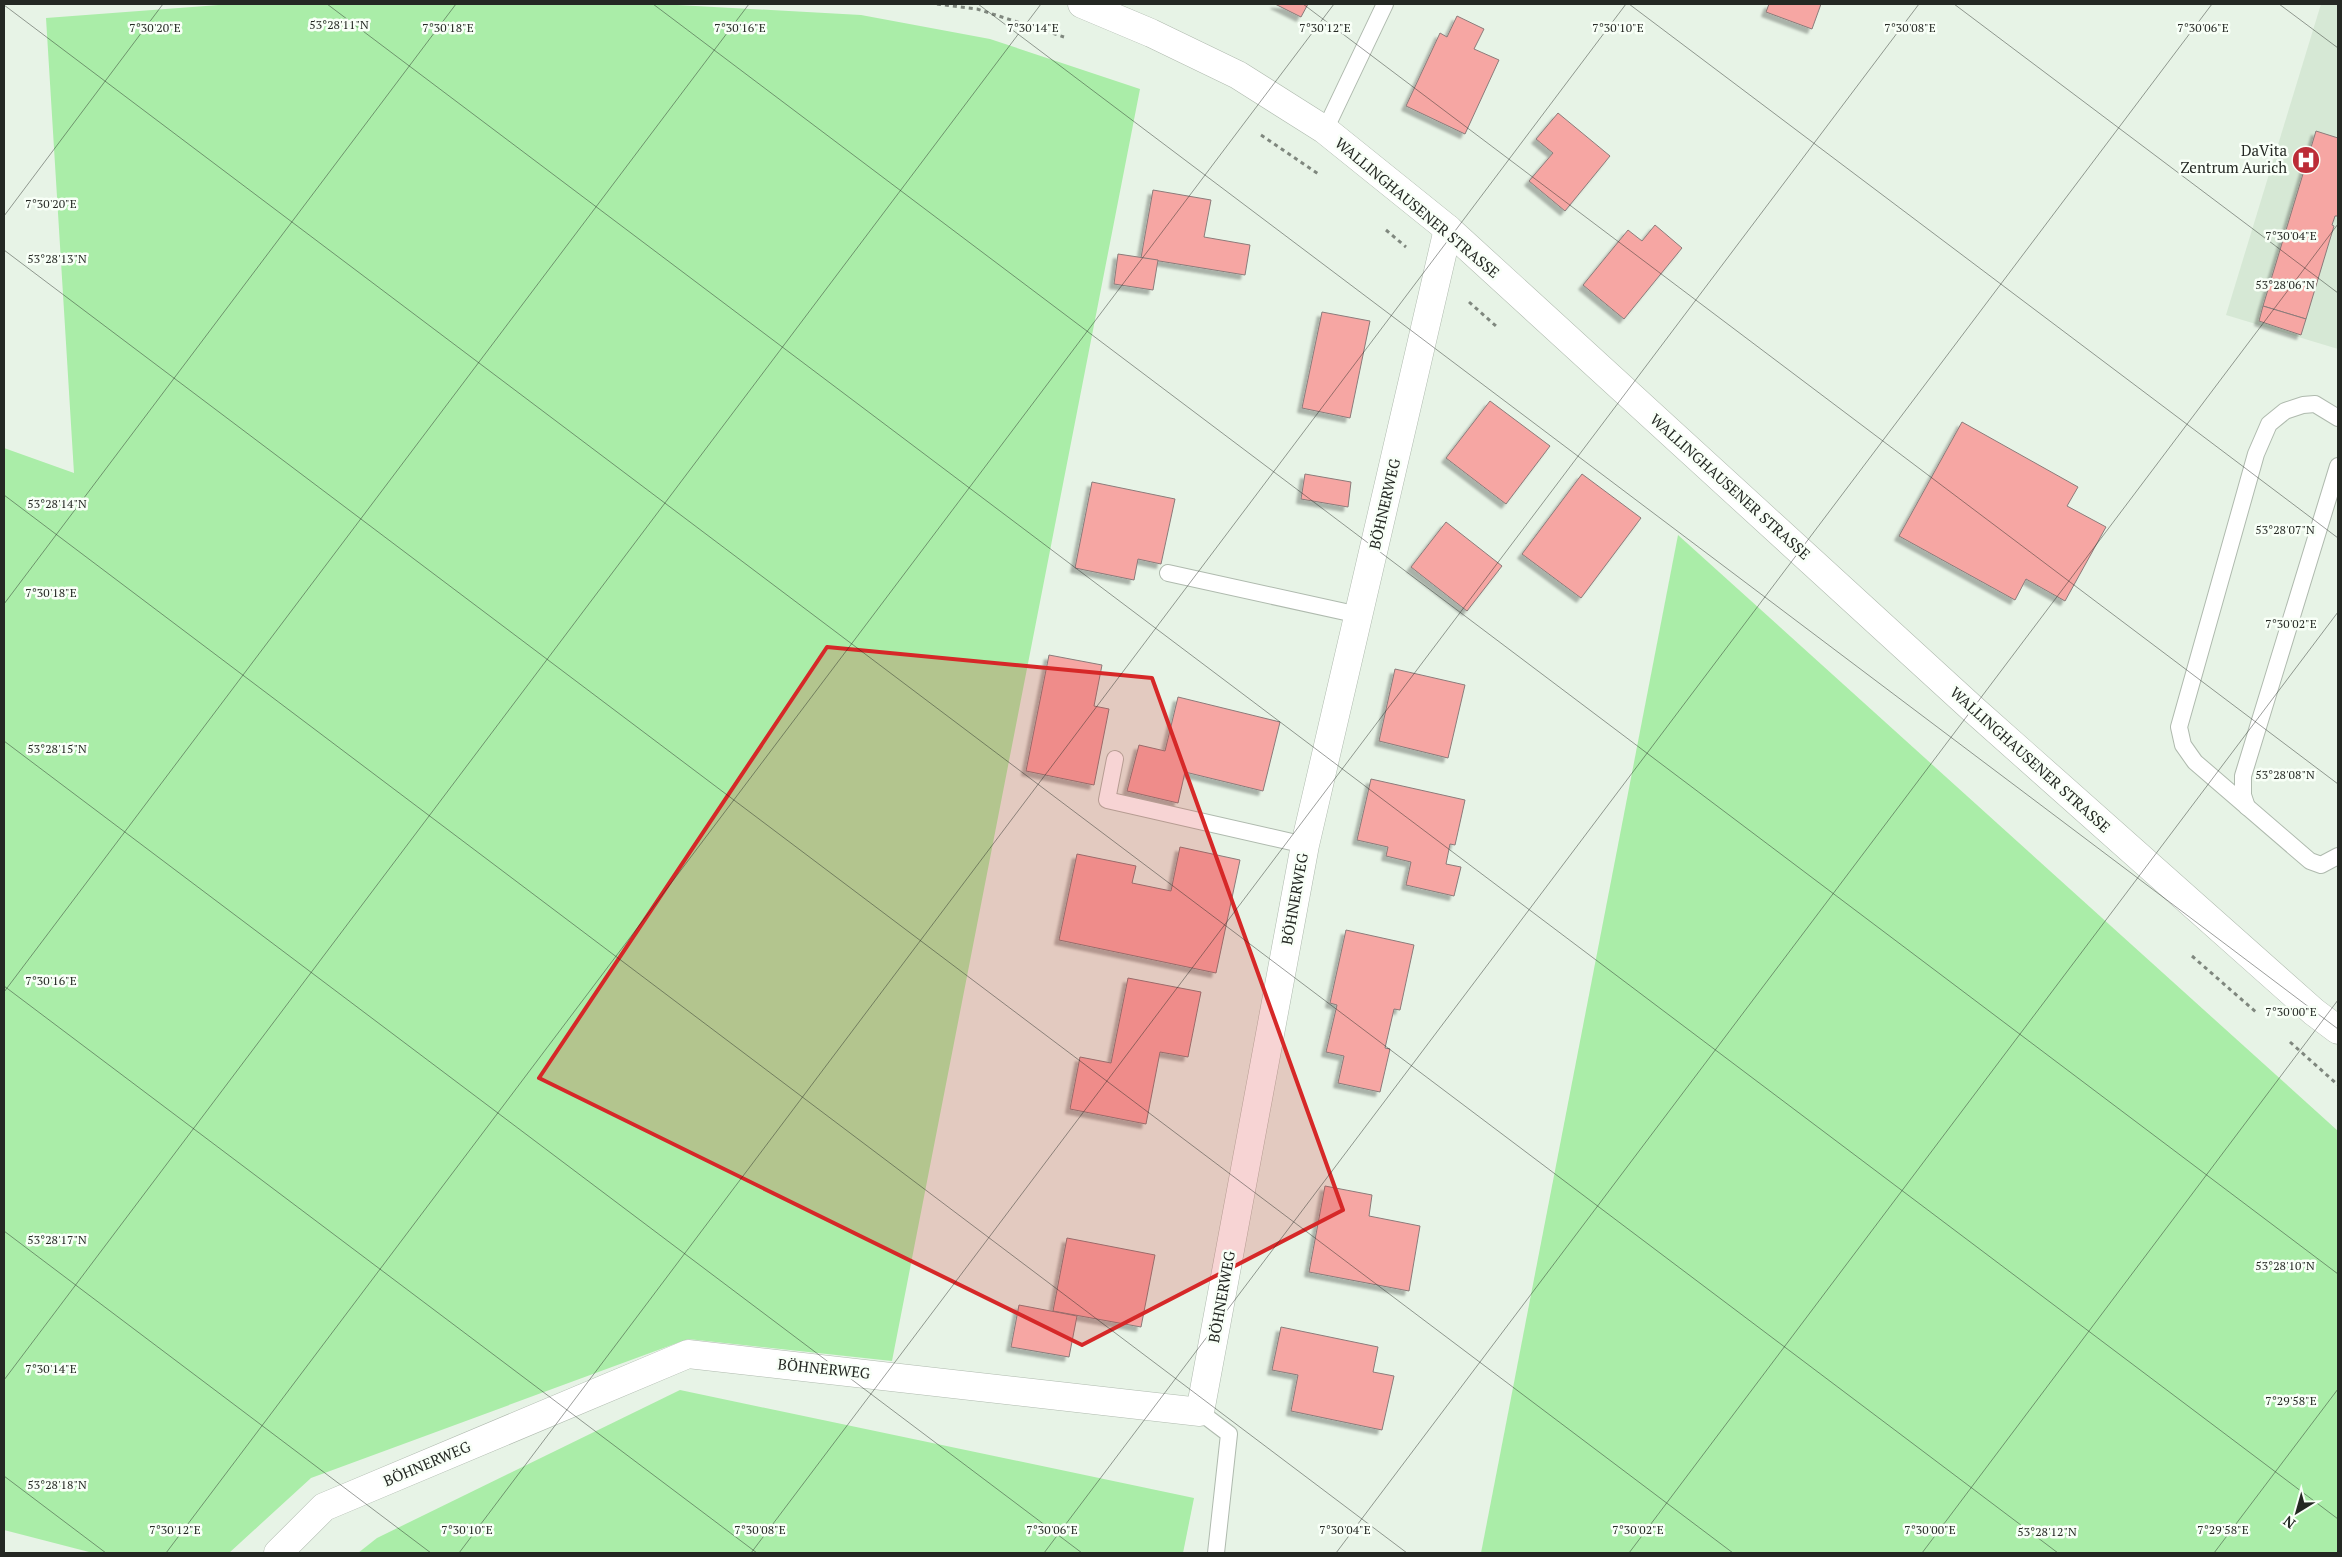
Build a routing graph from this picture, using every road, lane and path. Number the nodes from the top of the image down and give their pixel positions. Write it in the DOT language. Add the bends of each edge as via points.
graph roads {
  1 [pos="937,4"];
  2 [pos="1082,4"];
  3 [pos="1385,4"];
  4 [pos="1069,39"];
  5 [pos="1325,130"];
  6 [pos="1259,134"];
  7 [pos="1322,177"];
  8 [pos="1381,225"];
  9 [pos="1448,229"];
  10 [pos="1439,274"];
  11 [pos="1498,328"];
  12 [pos="2338,418"];
  13 [pos="2338,466"];
  14 [pos="1168,573"];
  15 [pos="1359,615"];
  16 [pos="1115,759"];
  17 [pos="2247,807"];
  18 [pos="1305,845"];
  19 [pos="2338,856"];
  20 [pos="2187,951"];
  21 [pos="2259,1015"];
  22 [pos="2338,1030"];
  23 [pos="2288,1041"];
  24 [pos="2338,1085"];
  25 [pos="1200,1412"];
  26 [pos="278,1553"];
  27 [pos="1216,1553"];
  1 -- 4 [label="path" via="977,8"];
  2 -- 5 [label="street, WALLINGHAUSENER STRASSE" via="1238,75"];
  3 -- 5 [label="lane"];
  5 -- 9 [label="street, WALLINGHAUSENER STRASSE"];
  6 -- 7 [label="path"];
  8 -- 10 [label="path"];
  9 -- 10 [label="street, BÖHNERWEG"];
  9 -- 22 [label="street, WALLINGHAUSENER STRASSE" via="1974,710"];
  10 -- 11 [label="path"];
  10 -- 15 [label="street, BÖHNERWEG"];
  12 -- 17 [label="lane" via="2315,404 2303,405 2285,411 2269,424 2256,454 2179,727 2183,745 2195,762"];
  13 -- 17 [label="lane" via="2243,776"];
  14 -- 15 [label="lane"];
  15 -- 18 [label="street, BÖHNERWEG"];
  16 -- 18 [label="lane" via="1107,800"];
  17 -- 19 [label="lane" via="2310,861 2321,865"];
  18 -- 25 [label="street, BÖHNERWEG"];
  20 -- 21 [label="path"];
  23 -- 24 [label="path"];
  25 -- 26 [label="street, BÖHNERWEG" via="688,1354 324,1507"];
  25 -- 27 [label="lane" via="1229,1434"];
}
